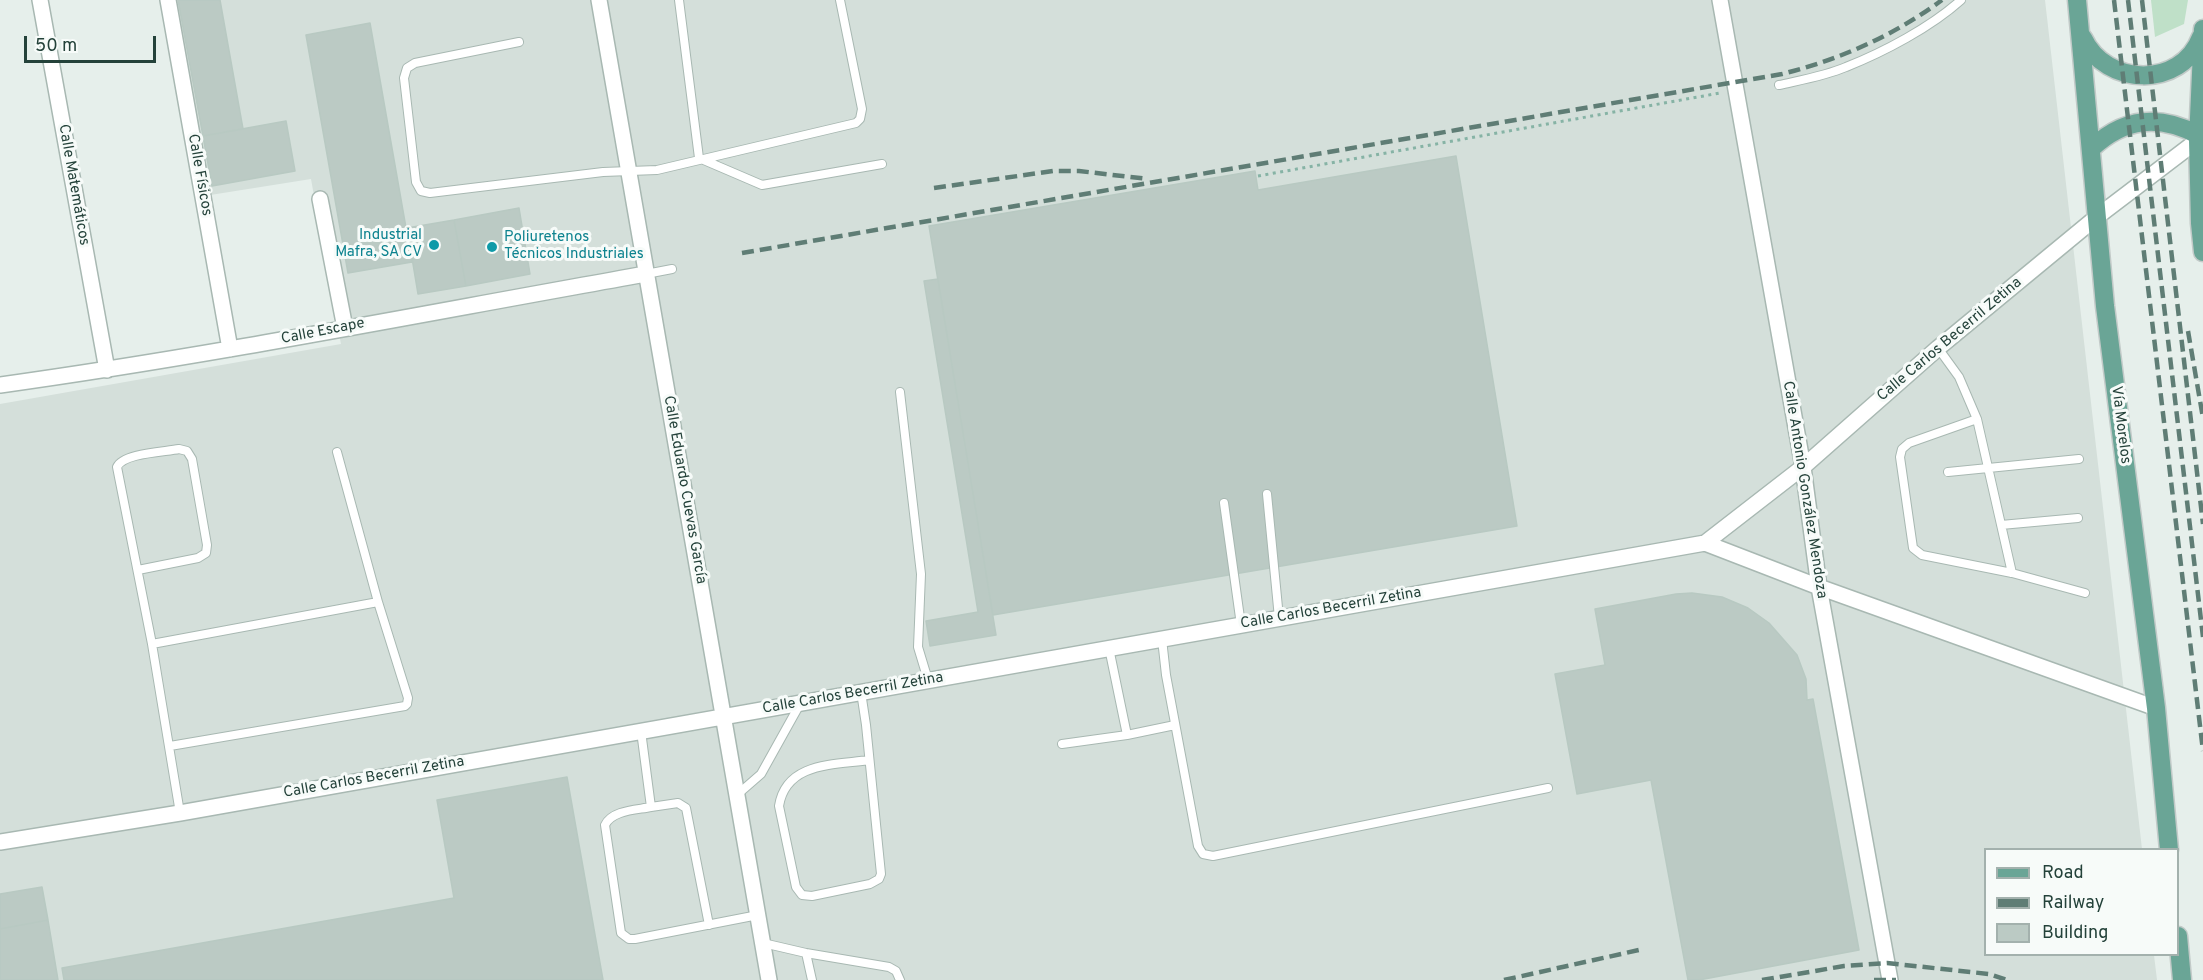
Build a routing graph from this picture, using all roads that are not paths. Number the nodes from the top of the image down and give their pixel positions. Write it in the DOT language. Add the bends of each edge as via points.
graph roads {
  1 [pos="40,0"];
  2 [pos="168,0"];
  3 [pos="599,0"];
  4 [pos="679,0"];
  5 [pos="840,0"];
  6 [pos="1720,0"];
  7 [pos="1961,0"];
  8 [pos="2077,0"];
  9 [pos="2203,32"];
  10 [pos="2081,34"];
  11 [pos="519,42"];
  12 [pos="1779,86"];
  13 [pos="2198,137"];
  14 [pos="2092,148"];
  15 [pos="699,158"];
  16 [pos="882,164"];
  17 [pos="629,170"];
  18 [pos="320,199"];
  19 [pos="2098,216"];
  20 [pos="2203,252"];
  21 [pos="672,269"];
  22 [pos="646,274"];
  23 [pos="345,328"];
  24 [pos="1938,348"];
  25 [pos="230,349"];
  26 [pos="107,370"];
  27 [pos="0,385"];
  28 [pos="900,392"];
  29 [pos="1977,419"];
  30 [pos="337,452"];
  31 [pos="2079,459"];
  32 [pos="1803,466"];
  33 [pos="1988,468"];
  34 [pos="1948,472"];
  35 [pos="1267,494"];
  36 [pos="1224,503"];
  37 [pos="2078,518"];
  38 [pos="2001,525"];
  39 [pos="1705,543"];
  40 [pos="138,570"];
  41 [pos="2012,573"];
  42 [pos="1819,587"];
  43 [pos="2085,593"];
  44 [pos="378,602"];
  45 [pos="1279,618"];
  46 [pos="1241,625"];
  47 [pos="1162,639"];
  48 [pos="152,644"];
  49 [pos="1109,648"];
  50 [pos="928,680"];
  51 [pos="861,692"];
  52 [pos="801,703"];
  53 [pos="2156,708"];
  54 [pos="723,717"];
  55 [pos="1174,725"];
  56 [pos="641,731"];
  57 [pos="1127,735"];
  58 [pos="1062,744"];
  59 [pos="170,746"];
  60 [pos="869,760"];
  61 [pos="1548,788"];
  62 [pos="736,796"];
  63 [pos="651,807"];
  64 [pos="180,813"];
  65 [pos="0,842"];
  66 [pos="2169,848"];
  67 [pos="758,915"];
  68 [pos="709,925"];
  69 [pos="763,943"];
  70 [pos="2179,947"];
  71 [pos="806,953"];
  72 [pos="769,980"];
  73 [pos="812,980"];
  74 [pos="900,980"];
  75 [pos="1890,980"];
  76 [pos="2182,980"];
  1 -- 26 [label="street, Calle Matemáticos"];
  2 -- 25 [label="street, Calle Físicos"];
  3 -- 17 [label="street, Calle Eduardo Cuevas García"];
  4 -- 15 [label="lane"];
  5 -- 15 [label="lane" via="862,109 860,119 851,125"];
  6 -- 32 [label="street, Calle Antonio González Mendoza"];
  7 -- 12 [label="lane" via="1899,41 1845,68"];
  8 -- 10 [label="main road, Vía Morelos"];
  9 -- 10 [label="main road" via="2198,45 2182,63 2161,74 2137,76 2103,63"];
  9 -- 13 [label="main road"];
  10 -- 14 [label="main road, Vía Morelos"];
  11 -- 17 [label="lane" via="415,63 407,68 416,182 421,191 430,194"];
  13 -- 14 [label="main road" via="2172,124 2143,122 2115,130"];
  13 -- 19 [label="street, Calle Carlos Becerril Zetina"];
  13 -- 20 [label="main road"];
  14 -- 19 [label="main road, Vía Morelos"];
  15 -- 16 [label="lane" via="762,185"];
  15 -- 17 [label="lane" via="657,170"];
  17 -- 22 [label="street, Calle Eduardo Cuevas García"];
  18 -- 23 [label="street"];
  19 -- 24 [label="street, Calle Carlos Becerril Zetina"];
  19 -- 53 [label="main road, Vía Morelos" via="2109,339"];
  21 -- 22 [label="lane"];
  22 -- 23 [label="street, Calle Escape"];
  22 -- 54 [label="street, Calle Eduardo Cuevas García"];
  23 -- 25 [label="street, Calle Escape"];
  24 -- 29 [label="lane" via="1959,377"];
  24 -- 32 [label="street, Calle Carlos Becerril Zetina"];
  25 -- 26 [label="street, Calle Escape"];
  26 -- 27 [label="street, Calle Escape"];
  28 -- 50 [label="lane" via="921,574 918,647"];
  29 -- 33 [label="lane"];
  29 -- 41 [label="lane" via="1908,443 1902,449 1911,544 1922,555"];
  30 -- 44 [label="lane"];
  31 -- 33 [label="lane"];
  32 -- 39 [label="street, Calle Carlos Becerril Zetina"];
  32 -- 42 [label="street, Calle Antonio González Mendoza"];
  33 -- 34 [label="lane"];
  33 -- 38 [label="lane"];
  35 -- 45 [label="lane"];
  36 -- 46 [label="lane"];
  37 -- 38 [label="lane"];
  38 -- 41 [label="lane"];
  39 -- 42 [label="street"];
  39 -- 45 [label="street, Calle Carlos Becerril Zetina"];
  40 -- 40 [label="lane" via="117,467 128,458 183,449 192,459 206,553"];
  40 -- 48 [label="lane"];
  41 -- 43 [label="lane"];
  42 -- 53 [label="street"];
  42 -- 75 [label="street, Calle Antonio González Mendoza"];
  44 -- 48 [label="lane"];
  44 -- 59 [label="lane" via="408,698 405,706"];
  45 -- 46 [label="street, Calle Carlos Becerril Zetina"];
  46 -- 47 [label="street, Calle Carlos Becerril Zetina"];
  47 -- 49 [label="street, Calle Carlos Becerril Zetina"];
  47 -- 55 [label="lane"];
  48 -- 59 [label="lane"];
  49 -- 50 [label="street, Calle Carlos Becerril Zetina"];
  49 -- 57 [label="lane"];
  50 -- 51 [label="street, Calle Carlos Becerril Zetina"];
  51 -- 52 [label="street, Calle Carlos Becerril Zetina"];
  51 -- 60 [label="lane"];
  52 -- 54 [label="street, Calle Carlos Becerril Zetina"];
  52 -- 62 [label="lane" via="761,774"];
  53 -- 66 [label="main road, Vía Morelos"];
  54 -- 56 [label="street, Calle Carlos Becerril Zetina"];
  54 -- 62 [label="street, Calle Eduardo Cuevas García"];
  55 -- 57 [label="lane"];
  55 -- 61 [label="lane" via="1199,851 1208,856"];
  56 -- 63 [label="lane"];
  56 -- 64 [label="street, Calle Carlos Becerril Zetina"];
  57 -- 58 [label="lane"];
  59 -- 64 [label="lane"];
  60 -- 60 [label="lane" via="879,879 870,884 802,895 796,887 779,806 781,796 792,780 809,768"];
  62 -- 67 [label="street, Calle Eduardo Cuevas García"];
  63 -- 68 [label="lane" via="678,802 686,808"];
  63 -- 68 [label="lane" via="615,815 605,825 621,933 635,939"];
  64 -- 65 [label="street, Calle Carlos Becerril Zetina"];
  67 -- 68 [label="lane"];
  67 -- 69 [label="street, Calle Eduardo Cuevas García"];
  69 -- 71 [label="lane"];
  69 -- 72 [label="street, Calle Eduardo Cuevas García"];
  70 -- 76 [label="main road"];
  71 -- 73 [label="lane"];
  71 -- 74 [label="lane" via="889,967"];
}
